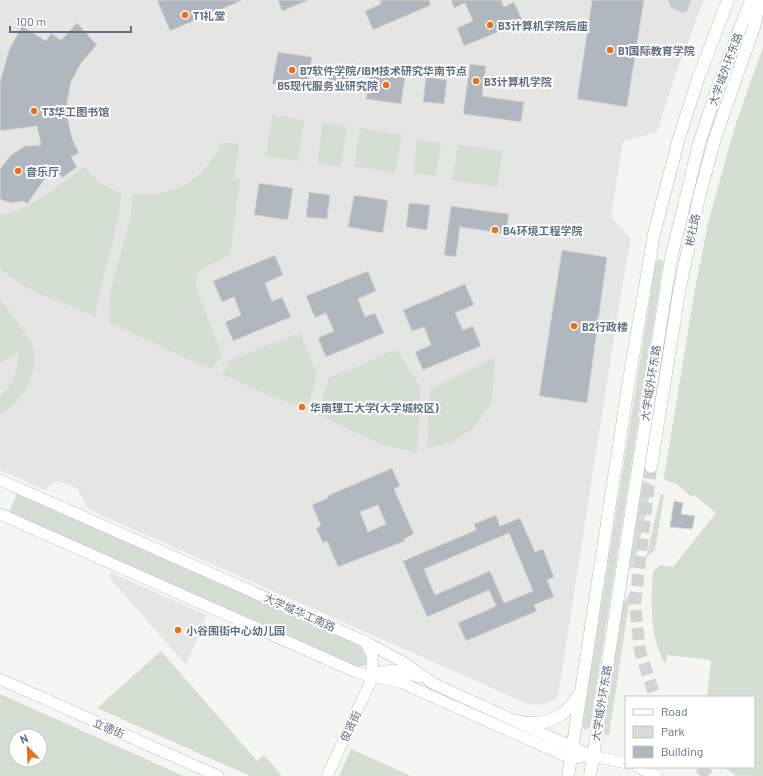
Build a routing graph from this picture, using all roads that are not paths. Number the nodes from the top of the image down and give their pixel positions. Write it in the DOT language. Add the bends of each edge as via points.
graph roads {
  1 [pos="728,0"];
  2 [pos="751,0"];
  3 [pos="760,0"];
  4 [pos="692,99"];
  5 [pos="712,105"];
  6 [pos="650,255"];
  7 [pos="671,258"];
  8 [pos="651,467"];
  9 [pos="0,480"];
  10 [pos="0,514"];
  11 [pos="365,642"];
  12 [pos="373,676"];
  13 [pos="0,679"];
  14 [pos="434,684"];
  15 [pos="582,688"];
  16 [pos="517,721"];
  17 [pos="571,752"];
  18 [pos="593,756"];
  19 [pos="625,763"];
  20 [pos="640,768"];
  21 [pos="218,776"];
  22 [pos="327,776"];
  23 [pos="568,776"];
  24 [pos="590,776"];
  25 [pos="656,776"];
  1 -- 4 [label="main road, 大学城外环东路"];
  2 -- 5 [label="main road, 大学城外环东路"];
  3 -- 8 [label="main road, 彬社路" via="754,27 715,138 699,197 679,292"];
  4 -- 5 [label="main road" via="691,106 698,113 708,111"];
  4 -- 6 [label="main road, 大学城外环东路" via="671,168"];
  5 -- 7 [label="main road, 大学城外环东路" via="691,173"];
  6 -- 7 [label="main road" via="663,254"];
  6 -- 15 [label="main road, 大学城外环东路"];
  7 -- 18 [label="main road, 大学城外环东路"];
  9 -- 11 [label="main road, 大学城华工南路"];
  10 -- 12 [label="main road, 大学城华工南路" via="353,671"];
  11 -- 12 [label="main road, 俊贤街" via="372,656"];
  11 -- 14 [label="main road, 大学城华工南路" via="403,662"];
  12 -- 14 [label="main road" via="394,670"];
  12 -- 17 [label="main road, 大学城华工南路" via="400,682"];
  12 -- 22 [label="main road, 俊贤街"];
  13 -- 21 [label="main road, 立德街"];
  14 -- 16 [label="main road, 大学城华工南路"];
  15 -- 16 [label="main road" via="574,702 555,719 534,725"];
  15 -- 17 [label="main road, 大学城外环东路"];
  16 -- 17 [label="main road, 大学城华工南路"];
  17 -- 18 [label="main road, 大学城华工南路"];
  17 -- 23 [label="main road, 大学城外环东路"];
  18 -- 19 [label="main road, 大学城华工南路"];
  18 -- 24 [label="main road, 大学城外环东路"];
  20 -- 25 [label="main road"];
}
